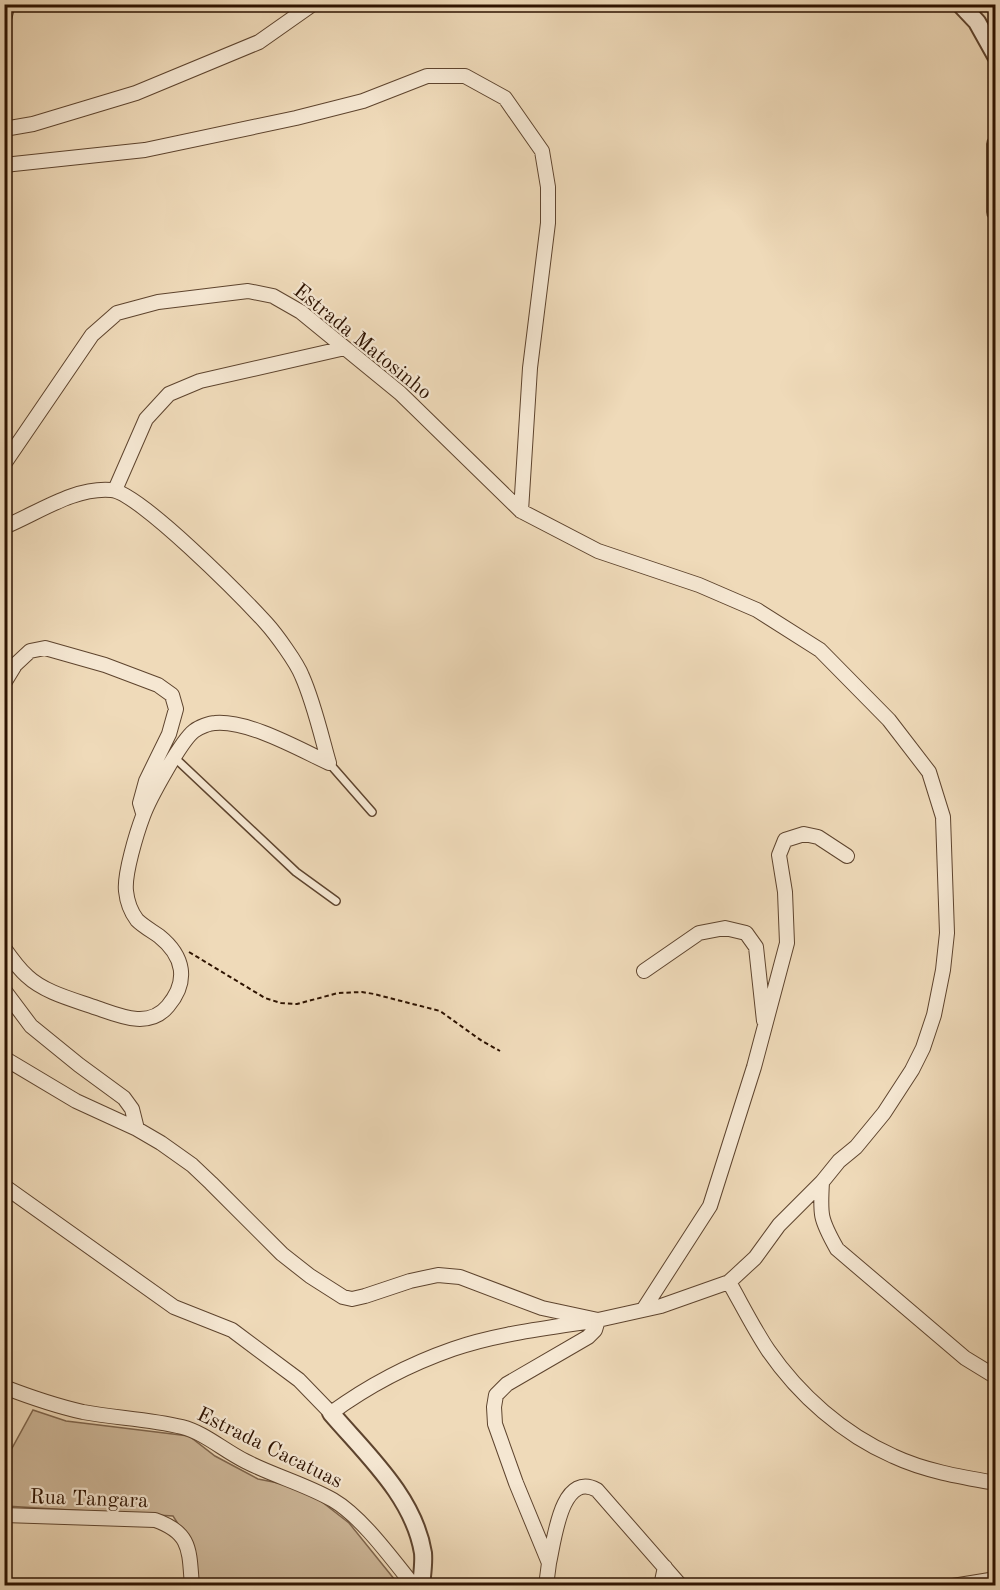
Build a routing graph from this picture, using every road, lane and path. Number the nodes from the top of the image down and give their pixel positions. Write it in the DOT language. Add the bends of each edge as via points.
graph roads {
  1 [pos="8,4"];
  2 [pos="313,4"];
  3 [pos="960,4"];
  4 [pos="4,20"];
  5 [pos="996,56"];
  6 [pos="4,129"];
  7 [pos="996,144"];
  8 [pos="4,165"];
  9 [pos="996,212"];
  10 [pos="345,348"];
  11 [pos="4,464"];
  12 [pos="115,490"];
  13 [pos="521,511"];
  14 [pos="4,527"];
  15 [pos="4,683"];
  16 [pos="174,757"];
  17 [pos="329,763"];
  18 [pos="372,812"];
  19 [pos="143,815"];
  20 [pos="847,856"];
  21 [pos="336,901"];
  22 [pos="4,948"];
  23 [pos="174,950"];
  24 [pos="644,971"];
  25 [pos="4,990"];
  26 [pos="764,1029"];
  27 [pos="500,1051"];
  28 [pos="4,1058"];
  29 [pos="137,1129"];
  30 [pos="822,1182"];
  31 [pos="4,1186"];
  32 [pos="729,1282"];
  33 [pos="643,1310"];
  34 [pos="598,1320"];
  35 [pos="996,1377"];
  36 [pos="4,1387"];
  37 [pos="331,1413"];
  38 [pos="996,1483"];
  39 [pos="4,1515"];
  40 [pos="549,1563"];
  41 [pos="665,1567"];
  42 [pos="996,1580"];
  43 [pos="192,1586"];
  44 [pos="414,1586"];
  45 [pos="421,1586"];
  46 [pos="546,1586"];
  47 [pos="661,1586"];
  48 [pos="681,1586"];
  49 [pos="953,1586"];
  1 -- 4 [label="street"];
  2 -- 6 [label="street" via="259,42 136,93"];
  3 -- 5 [label="street" via="977,22"];
  7 -- 9 [label="street"];
  8 -- 13 [label="street" via="145,150 363,101 427,76 465,76 505,98 542,151 548,187"];
  10 -- 11 [label="street, Estrada Matosinho" via="301,312 273,296 248,291 158,302 117,313 92,335"];
  10 -- 12 [label="street" via="200,381 169,394 146,419"];
  10 -- 13 [label="street, Estrada Matosinho" via="400,393"];
  12 -- 14 [label="street" via="97,489 63,499"];
  12 -- 17 [label="street" via="190,546 268,625 302,674"];
  13 -- 30 [label="street, Estrada Matosinho" via="597,551 699,585 757,610 820,650 889,720 928,772 943,817 947,887 947,933 934,1015 912,1070 884,1113"];
  15 -- 19 [label="street" via="30,651 45,648 158,685 172,695 176,709 169,734 146,781 141,803"];
  16 -- 17 [label="street" via="194,730 213,723 234,723"];
  16 -- 19 [label="street"];
  16 -- 21 [label="lane" via="296,872"];
  17 -- 18 [label="lane"];
  19 -- 23 [label="street" via="127,875 128,903 138,920"];
  20 -- 26 [label="street" via="818,837 804,834 785,840 779,855 787,943"];
  22 -- 23 [label="street" via="36,983 122,1017 148,1019 157,1016 177,993 182,970"];
  23 -- 27 [label="path" via="190,953 265,998 281,1003 307,1003 338,993 362,992 440,1011"];
  24 -- 26 [label="street" via="699,933 725,928 746,933 756,946"];
  25 -- 29 [label="street" via="31,1026 124,1098 132,1109"];
  26 -- 33 [label="street" via="710,1206"];
  28 -- 29 [label="street" via="76,1101"];
  29 -- 34 [label="street" via="192,1165 282,1254 343,1297 365,1296 438,1275 460,1277 542,1308"];
  30 -- 32 [label="street, Estrada Matosinho"];
  30 -- 35 [label="street" via="820,1212 837,1249 965,1358"];
  31 -- 37 [label="street" via="174,1307 232,1330 298,1380"];
  32 -- 33 [label="street"];
  32 -- 38 [label="street" via="768,1350 818,1408 856,1436 893,1456"];
  33 -- 34 [label="street"];
  34 -- 37 [label="street" via="454,1349 382,1380"];
  34 -- 40 [label="street" via="596,1330 588,1337 507,1384 496,1395 495,1424"];
  36 -- 44 [label="street, Estrada Cacatuas" via="83,1412 164,1423 201,1433 230,1454 334,1501 353,1516"];
  37 -- 45 [label="street" via="393,1487 414,1520 423,1555"];
  39 -- 43 [label="street, Rua Tangara" via="155,1520 172,1526 189,1549"];
  40 -- 41 [label="street" via="563,1506 574,1491 589,1485"];
  40 -- 46 [label="street"];
  41 -- 47 [label="street"];
  41 -- 48 [label="street"];
  42 -- 49 [label="street"];
}
